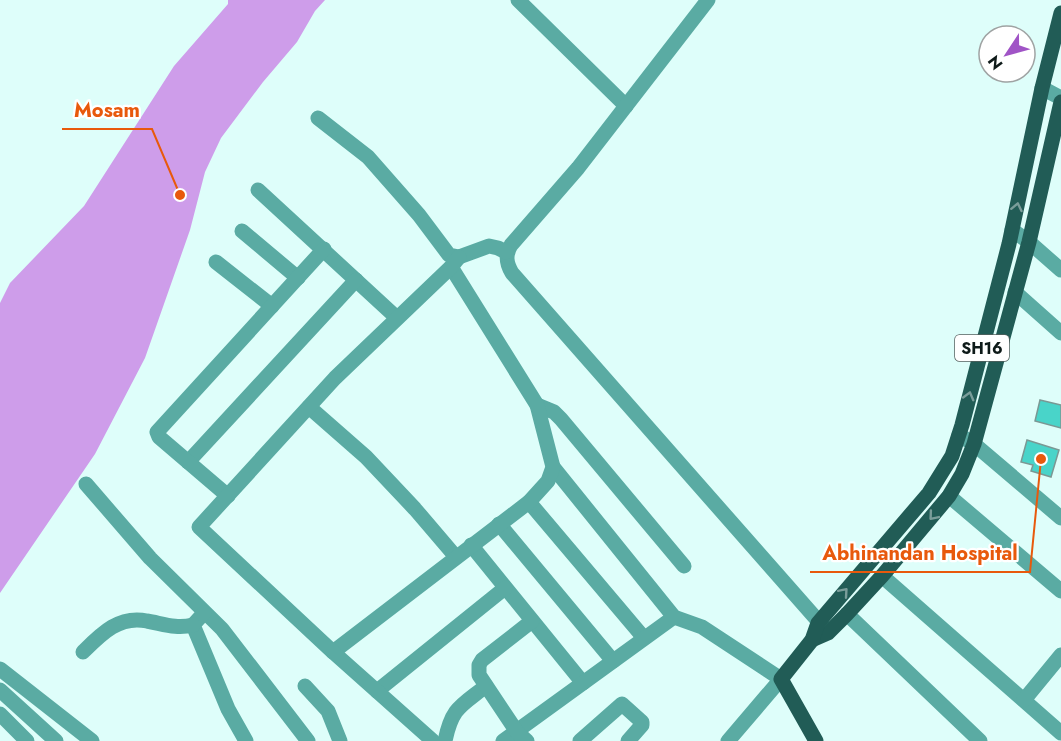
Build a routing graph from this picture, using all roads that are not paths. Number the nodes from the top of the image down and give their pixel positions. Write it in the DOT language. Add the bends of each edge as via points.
graph roads {
  1 [pos="518,0"];
  2 [pos="708,0"];
  3 [pos="1061,13"];
  4 [pos="1042,88"];
  5 [pos="1061,100"];
  6 [pos="626,106"];
  7 [pos="318,118"];
  8 [pos="258,190"];
  9 [pos="1012,230"];
  10 [pos="242,231"];
  11 [pos="1029,242"];
  12 [pos="324,249"];
  13 [pos="506,252"];
  14 [pos="216,262"];
  15 [pos="455,262"];
  16 [pos="1061,270"];
  17 [pos="298,278"];
  18 [pos="356,280"];
  19 [pos="1015,292"];
  20 [pos="272,306"];
  21 [pos="398,318"];
  22 [pos="1061,333"];
  23 [pos="537,405"];
  24 [pos="309,407"];
  25 [pos="959,435"];
  26 [pos="974,444"];
  27 [pos="188,462"];
  28 [pos="553,467"];
  29 [pos="86,484"];
  30 [pos="228,496"];
  31 [pos="949,496"];
  32 [pos="529,501"];
  33 [pos="1061,518"];
  34 [pos="499,524"];
  35 [pos="471,545"];
  36 [pos="456,557"];
  37 [pos="684,566"];
  38 [pos="882,576"];
  39 [pos="506,588"];
  40 [pos="1061,591"];
  41 [pos="204,613"];
  42 [pos="847,614"];
  43 [pos="674,617"];
  44 [pos="532,621"];
  45 [pos="193,625"];
  46 [pos="823,628"];
  47 [pos="644,638"];
  48 [pos="83,652"];
  49 [pos="333,652"];
  50 [pos="1061,655"];
  51 [pos="613,661"];
  52 [pos="0,669"];
  53 [pos="782,679"];
  54 [pos="583,683"];
  55 [pos="305,686"];
  56 [pos="486,686"];
  57 [pos="0,690"];
  58 [pos="377,691"];
  59 [pos="1024,700"];
  60 [pos="0,714"];
  61 [pos="1061,734"];
  62 [pos="522,736"];
  63 [pos="972,739"];
  64 [pos="27,741"];
  65 [pos="56,741"];
  66 [pos="92,741"];
  67 [pos="246,741"];
  68 [pos="308,741"];
  69 [pos="340,741"];
  70 [pos="433,741"];
  71 [pos="445,741"];
  72 [pos="503,741"];
  73 [pos="580,741"];
  74 [pos="628,741"];
  75 [pos="728,741"];
  76 [pos="816,741"];
  1 -- 6 [label="street"];
  2 -- 6 [label="street"];
  3 -- 4 [label="main road, SH16"];
  4 -- 5 [label="street"];
  9 -- 4 [label="main road, SH16, one-way"];
  5 -- 11 [label="main road, SH16"];
  6 -- 13 [label="street"];
  7 -- 15 [label="street" via="368,157"];
  8 -- 12 [label="street"];
  9 -- 11 [label="street"];
  25 -- 9 [label="main road, SH16, one-way"];
  10 -- 17 [label="street"];
  11 -- 16 [label="street"];
  11 -- 19 [label="main road, SH16"];
  12 -- 17 [label="street"];
  12 -- 18 [label="street"];
  13 -- 15 [label="street" via="489,246"];
  13 -- 46 [label="street" via="512,273"];
  14 -- 20 [label="street"];
  15 -- 21 [label="street"];
  15 -- 23 [label="street"];
  17 -- 20 [label="street"];
  18 -- 21 [label="street"];
  18 -- 27 [label="street"];
  19 -- 22 [label="street"];
  19 -- 26 [label="main road, SH16"];
  20 -- 27 [label="street" via="157,432"];
  21 -- 24 [label="street"];
  23 -- 28 [label="street"];
  23 -- 37 [label="street" via="561,418"];
  24 -- 30 [label="street"];
  24 -- 36 [label="street" via="366,457"];
  25 -- 26 [label="street"];
  46 -- 25 [label="main road, SH16, one-way" via="929,493 952,456"];
  26 -- 31 [label="main road, SH16"];
  26 -- 33 [label="street"];
  27 -- 30 [label="street"];
  28 -- 32 [label="street" via="548,481"];
  28 -- 43 [label="street"];
  29 -- 41 [label="street"];
  30 -- 49 [label="street" via="199,527"];
  31 -- 38 [label="main road, SH16, one-way"];
  31 -- 40 [label="street"];
  32 -- 34 [label="street"];
  32 -- 47 [label="street"];
  34 -- 35 [label="street"];
  34 -- 51 [label="street"];
  35 -- 36 [label="street"];
  35 -- 39 [label="street"];
  36 -- 49 [label="street"];
  38 -- 42 [label="main road, SH16"];
  38 -- 59 [label="street"];
  39 -- 44 [label="street"];
  39 -- 58 [label="street"];
  41 -- 45 [label="street"];
  41 -- 68 [label="street" via="222,629"];
  42 -- 46 [label="main road"];
  42 -- 63 [label="street"];
  43 -- 47 [label="street"];
  43 -- 53 [label="street" via="702,627"];
  44 -- 54 [label="street"];
  44 -- 56 [label="street" via="479,665 478,675"];
  45 -- 48 [label="street" via="174,627 131,620 107,629"];
  45 -- 67 [label="street" via="228,709"];
  46 -- 53 [label="main road"];
  47 -- 51 [label="street"];
  49 -- 58 [label="street"];
  50 -- 59 [label="street"];
  51 -- 54 [label="street"];
  52 -- 66 [label="street"];
  53 -- 75 [label="street"];
  53 -- 76 [label="main road"];
  54 -- 62 [label="street"];
  55 -- 69 [label="street" via="328,711"];
  56 -- 62 [label="street"];
  56 -- 71 [label="street" via="455,711"];
  57 -- 65 [label="street"];
  58 -- 70 [label="street"];
  59 -- 61 [label="street"];
  60 -- 64 [label="street"];
  62 -- 72 [label="street"];
  73 -- 74 [label="street" via="622,704 642,722"];
}
